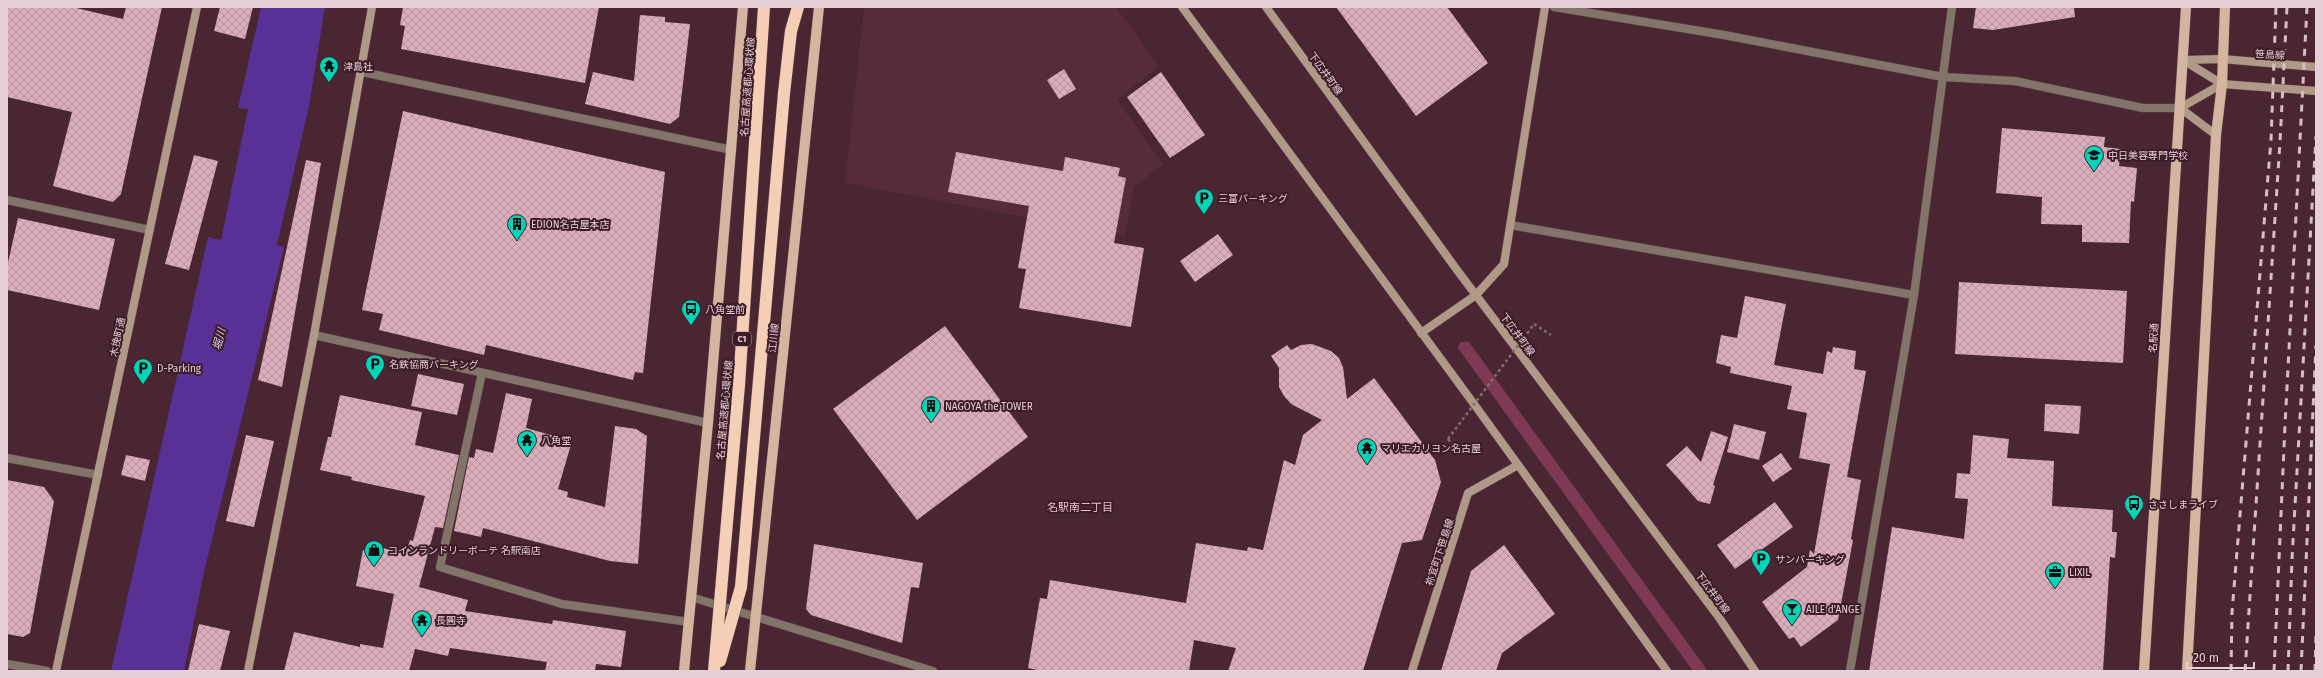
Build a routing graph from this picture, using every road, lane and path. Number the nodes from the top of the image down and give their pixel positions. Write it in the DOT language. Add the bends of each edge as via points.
graph roads {
  1 [pos="198,7"];
  2 [pos="372,7"];
  3 [pos="743,7"];
  4 [pos="764,7"];
  5 [pos="798,7"];
  6 [pos="819,7"];
  7 [pos="1182,7"];
  8 [pos="1266,7"];
  9 [pos="1545,7"];
  10 [pos="1554,7"];
  11 [pos="1952,7"];
  12 [pos="2186,7"];
  13 [pos="2225,7"];
  14 [pos="2222,59"];
  15 [pos="2183,60"];
  16 [pos="2316,67"];
  17 [pos="362,72"];
  18 [pos="1943,77"];
  19 [pos="2222,84"];
  20 [pos="2316,91"];
  21 [pos="2180,108"];
  22 [pos="2216,136"];
  23 [pos="732,150"];
  24 [pos="7,200"];
  25 [pos="1510,225"];
  26 [pos="150,230"];
  27 [pos="1476,295"];
  28 [pos="1914,295"];
  29 [pos="1421,333"];
  30 [pos="314,335"];
  31 [pos="1551,335"];
  32 [pos="482,373"];
  33 [pos="708,423"];
  34 [pos="1458,452"];
  35 [pos="7,458"];
  36 [pos="1518,465"];
  37 [pos="98,475"];
  38 [pos="691,597"];
  39 [pos="756,616"];
  40 [pos="689,622"];
  41 [pos="7,664"];
  42 [pos="47,671"];
  43 [pos="56,671"];
  44 [pos="248,671"];
  45 [pos="684,671"];
  46 [pos="714,671"];
  47 [pos="717,671"];
  48 [pos="750,671"];
  49 [pos="933,671"];
  50 [pos="1412,671"];
  51 [pos="1667,671"];
  52 [pos="1755,671"];
  53 [pos="1850,671"];
  54 [pos="2144,671"];
  55 [pos="2187,671"];
  1 -- 26 [label="street, 木挽町通"];
  2 -- 17 [label="street"];
  3 -- 23 [label="main road"];
  4 -- 46 [label="highway, 名古屋高速都心環状線 / C1, bridge" via="739,385"];
  5 -- 47 [label="highway, bridge" via="791,31 784,93 741,587"];
  6 -- 39 [label="main road, 江川線"];
  7 -- 29 [label="street"];
  8 -- 27 [label="street, 下広井町線"];
  9 -- 25 [label="street"];
  10 -- 18 [label="street"];
  11 -- 18 [label="street"];
  12 -- 15 [label="main road, 名駅通"];
  13 -- 14 [label="main road"];
  14 -- 15 [label="street, 笹島線"];
  14 -- 16 [label="street, 笹島線"];
  14 -- 19 [label="main road"];
  15 -- 19 [label="street"];
  15 -- 21 [label="main road, 名駅通"];
  17 -- 23 [label="street"];
  17 -- 30 [label="street"];
  18 -- 21 [label="street" via="2015,81 2143,108"];
  18 -- 28 [label="street"];
  19 -- 20 [label="street"];
  19 -- 21 [label="street"];
  19 -- 22 [label="main road"];
  21 -- 22 [label="street"];
  21 -- 54 [label="main road, 名駅通"];
  22 -- 55 [label="main road"];
  23 -- 33 [label="main road"];
  24 -- 26 [label="street"];
  25 -- 27 [label="street" via="1504,264"];
  25 -- 28 [label="street"];
  26 -- 37 [label="street, 木挽町通"];
  27 -- 29 [label="street"];
  27 -- 52 [label="street, 下広井町線" via="1718,616"];
  28 -- 53 [label="street"];
  29 -- 36 [label="street"];
  30 -- 32 [label="street"];
  30 -- 44 [label="street"];
  31 -- 34 [label="path, bridge" via="1534,324 1448,439"];
  32 -- 33 [label="street"];
  32 -- 40 [label="street" via="440,567 562,604"];
  33 -- 38 [label="main road"];
  35 -- 37 [label="street"];
  36 -- 50 [label="street, 祢宜町下笹島線" via="1468,493"];
  36 -- 51 [label="street"];
  37 -- 43 [label="street, 木挽町通"];
  38 -- 39 [label="street"];
  38 -- 40 [label="main road"];
  39 -- 48 [label="main road, 江川線"];
  39 -- 49 [label="street"];
  40 -- 45 [label="main road"];
  41 -- 42 [label="street"];
}
